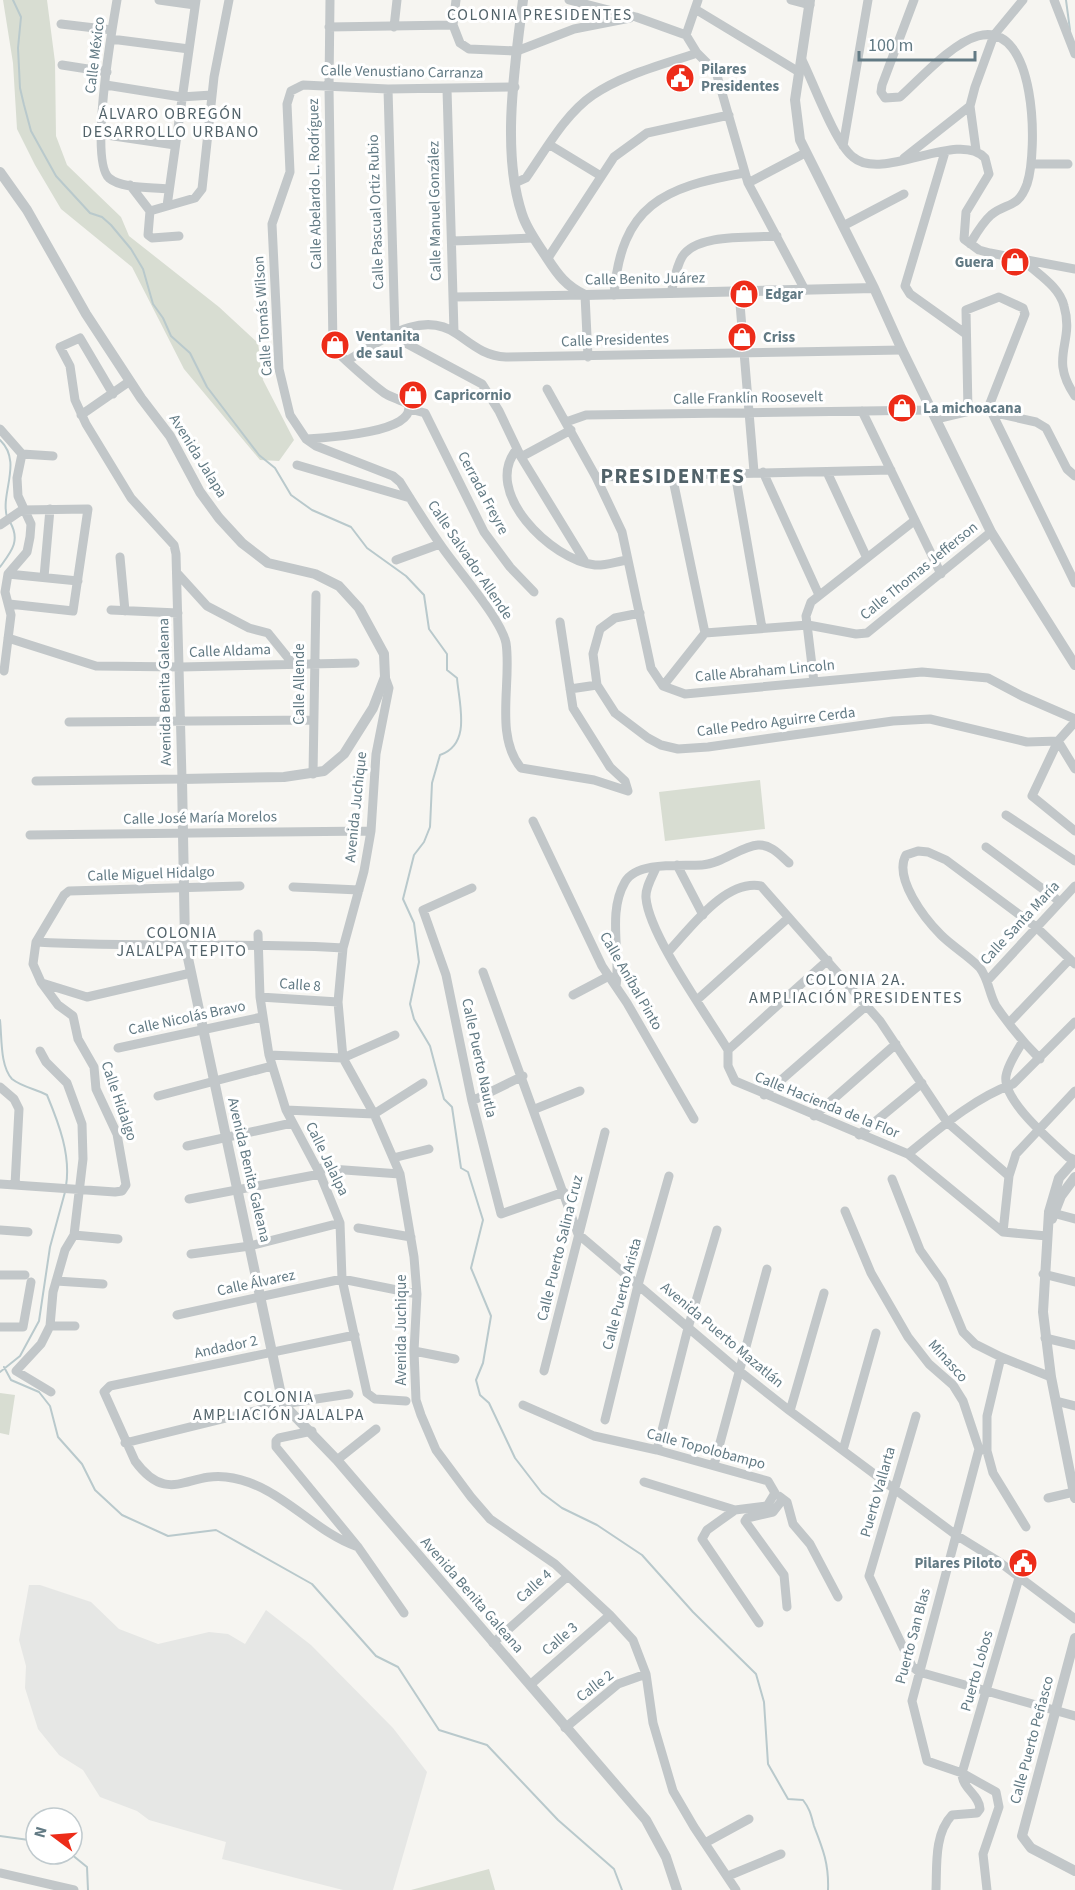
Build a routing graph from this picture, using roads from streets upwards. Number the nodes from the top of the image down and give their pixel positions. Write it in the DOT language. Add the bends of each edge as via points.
graph roads {
  1 [pos="117,0"];
  2 [pos="159,0"];
  3 [pos="229,0"];
  4 [pos="330,0"];
  5 [pos="397,0"];
  6 [pos="456,0"];
  7 [pos="523,0"];
  8 [pos="569,0"];
  9 [pos="791,0"];
  10 [pos="868,0"];
  11 [pos="914,0"];
  12 [pos="1023,0"];
  13 [pos="1054,0"];
  14 [pos="196,3"];
  15 [pos="810,3"];
  16 [pos="696,4"];
  17 [pos="636,18"];
  18 [pos="61,24"];
  19 [pos="453,25"];
  20 [pos="329,27"];
  21 [pos="394,27"];
  22 [pos="111,35"];
  23 [pos="686,35"];
  24 [pos="994,35"];
  25 [pos="189,49"];
  26 [pos="517,51"];
  27 [pos="697,53"];
  28 [pos="1075,54"];
  29 [pos="802,60"];
  30 [pos="62,65"];
  31 [pos="106,72"];
  32 [pos="799,72"];
  33 [pos="106,85"];
  34 [pos="328,87"];
  35 [pos="515,87"];
  36 [pos="447,88"];
  37 [pos="388,89"];
  38 [pos="291,91"];
  39 [pos="212,94"];
  40 [pos="181,97"];
  41 [pos="970,105"];
  42 [pos="729,115"];
  43 [pos="100,134"];
  44 [pos="175,145"];
  45 [pos="550,145"];
  46 [pos="843,146"];
  47 [pos="976,150"];
  48 [pos="945,152"];
  49 [pos="805,153"];
  50 [pos="902,159"];
  51 [pos="1031,164"];
  52 [pos="1068,164"];
  53 [pos="0,172"];
  54 [pos="744,173"];
  55 [pos="601,176"];
  56 [pos="515,183"];
  57 [pos="748,183"];
  58 [pos="129,185"];
  59 [pos="168,189"];
  60 [pos="904,194"];
  61 [pos="167,206"];
  62 [pos="150,211"];
  63 [pos="843,226"];
  64 [pos="179,236"];
  65 [pos="777,237"];
  66 [pos="534,238"];
  67 [pos="452,241"];
  68 [pos="970,244"];
  69 [pos="548,258"];
  70 [pos="1021,258"];
  71 [pos="1075,269"];
  72 [pos="874,288"];
  73 [pos="805,291"];
  74 [pos="739,292"];
  75 [pos="672,293"];
  76 [pos="585,295"];
  77 [pos="614,295"];
  78 [pos="453,297"];
  79 [pos="454,332"];
  80 [pos="395,333"];
  81 [pos="966,334"];
  82 [pos="902,350"];
  83 [pos="744,351"];
  84 [pos="588,357"];
  85 [pos="348,360"];
  86 [pos="130,381"];
  87 [pos="547,389"];
  88 [pos="113,394"];
  89 [pos="1075,396"];
  90 [pos="410,409"];
  91 [pos="862,411"];
  92 [pos="968,411"];
  93 [pos="990,412"];
  94 [pos="749,413"];
  95 [pos="81,415"];
  96 [pos="934,415"];
  97 [pos="568,426"];
  98 [pos="0,429"];
  99 [pos="306,440"];
  100 [pos="519,453"];
  101 [pos="22,454"];
  102 [pos="53,456"];
  103 [pos="297,465"];
  104 [pos="891,470"];
  105 [pos="758,472"];
  106 [pos="827,472"];
  107 [pos="735,473"];
  108 [pos="672,475"];
  109 [pos="1075,476"];
  110 [pos="596,477"];
  111 [pos="410,498"];
  112 [pos="50,509"];
  113 [pos="22,510"];
  114 [pos="914,521"];
  115 [pos="3,524"];
  116 [pos="991,532"];
  117 [pos="440,544"];
  118 [pos="866,556"];
  119 [pos="120,557"];
  120 [pos="396,560"];
  121 [pos="584,560"];
  122 [pos="628,560"];
  123 [pos="177,573"];
  124 [pos="8,574"];
  125 [pos="941,574"];
  126 [pos="44,577"];
  127 [pos="78,581"];
  128 [pos="1075,583"];
  129 [pos="534,591"];
  130 [pos="316,595"];
  131 [pos="819,595"];
  132 [pos="9,604"];
  133 [pos="111,610"];
  134 [pos="125,611"];
  135 [pos="178,613"];
  136 [pos="640,613"];
  137 [pos="560,622"];
  138 [pos="808,624"];
  139 [pos="762,628"];
  140 [pos="705,633"];
  141 [pos="8,638"];
  142 [pos="314,663"];
  143 [pos="355,663"];
  144 [pos="293,664"];
  145 [pos="1075,665"];
  146 [pos="181,667"];
  147 [pos="4,670"];
  148 [pos="385,677"];
  149 [pos="814,682"];
  150 [pos="597,685"];
  151 [pos="663,686"];
  152 [pos="570,689"];
  153 [pos="314,720"];
  154 [pos="1075,721"];
  155 [pos="69,722"];
  156 [pos="182,723"];
  157 [pos="1058,741"];
  158 [pos="1075,770"];
  159 [pos="314,774"];
  160 [pos="182,779"];
  161 [pos="36,781"];
  162 [pos="1006,816"];
  163 [pos="533,821"];
  164 [pos="371,831"];
  165 [pos="1075,831"];
  166 [pos="184,833"];
  167 [pos="30,835"];
  168 [pos="986,847"];
  169 [pos="1075,861"];
  170 [pos="789,863"];
  171 [pos="677,865"];
  172 [pos="656,868"];
  173 [pos="240,886"];
  174 [pos="1075,886"];
  175 [pos="293,887"];
  176 [pos="184,888"];
  177 [pos="472,888"];
  178 [pos="359,890"];
  179 [pos="1059,901"];
  180 [pos="703,915"];
  181 [pos="787,919"];
  182 [pos="1036,927"];
  183 [pos="258,938"];
  184 [pos="36,942"];
  185 [pos="185,944"];
  186 [pos="343,948"];
  187 [pos="668,952"];
  188 [pos="828,960"];
  189 [pos="1072,962"];
  190 [pos="483,972"];
  191 [pos="191,973"];
  192 [pos="609,976"];
  193 [pos="988,980"];
  194 [pos="41,982"];
  195 [pos="616,986"];
  196 [pos="573,995"];
  197 [pos="260,997"];
  198 [pos="698,999"];
  199 [pos="338,1002"];
  200 [pos="866,1006"];
  201 [pos="262,1017"];
  202 [pos="1075,1022"];
  203 [pos="1009,1023"];
  204 [pos="202,1029"];
  205 [pos="396,1035"];
  206 [pos="1023,1041"];
  207 [pos="896,1044"];
  208 [pos="118,1048"];
  209 [pos="728,1050"];
  210 [pos="40,1051"];
  211 [pos="269,1055"];
  212 [pos="343,1058"];
  213 [pos="1040,1059"];
  214 [pos="272,1066"];
  215 [pos="524,1076"];
  216 [pos="214,1082"];
  217 [pos="423,1083"];
  218 [pos="922,1083"];
  219 [pos="1006,1087"];
  220 [pos="2,1090"];
  221 [pos="580,1091"];
  222 [pos="1075,1091"];
  223 [pos="764,1095"];
  224 [pos="158,1096"];
  225 [pos="472,1101"];
  226 [pos="535,1109"];
  227 [pos="286,1110"];
  228 [pos="374,1114"];
  229 [pos="814,1116"];
  230 [pos="694,1119"];
  231 [pos="948,1122"];
  232 [pos="292,1123"];
  233 [pos="1039,1128"];
  234 [pos="605,1131"];
  235 [pos="859,1135"];
  236 [pos="227,1137"];
  237 [pos="187,1146"];
  238 [pos="429,1149"];
  239 [pos="908,1154"];
  240 [pos="393,1158"];
  241 [pos="1075,1160"];
  242 [pos="318,1171"];
  243 [pos="400,1174"];
  244 [pos="669,1176"];
  245 [pos="1009,1176"];
  246 [pos="1075,1177"];
  247 [pos="892,1179"];
  248 [pos="0,1184"];
  249 [pos="15,1185"];
  250 [pos="78,1188"];
  251 [pos="239,1192"];
  252 [pos="564,1192"];
  253 [pos="189,1199"];
  254 [pos="845,1211"];
  255 [pos="1051,1216"];
  256 [pos="1075,1219"];
  257 [pos="340,1223"];
  258 [pos="358,1228"];
  259 [pos="0,1230"];
  260 [pos="717,1230"];
  261 [pos="28,1232"];
  262 [pos="1003,1232"];
  263 [pos="578,1234"];
  264 [pos="74,1235"];
  265 [pos="411,1236"];
  266 [pos="1047,1236"];
  267 [pos="118,1239"];
  268 [pos="250,1246"];
  269 [pos="191,1254"];
  270 [pos="767,1269"];
  271 [pos="1043,1274"];
  272 [pos="0,1275"];
  273 [pos="342,1279"];
  274 [pos="56,1281"];
  275 [pos="1075,1282"];
  276 [pos="103,1284"];
  277 [pos="638,1285"];
  278 [pos="824,1293"];
  279 [pos="417,1294"];
  280 [pos="262,1298"];
  281 [pos="177,1315"];
  282 [pos="50,1326"];
  283 [pos="75,1326"];
  284 [pos="0,1327"];
  285 [pos="688,1328"];
  286 [pos="876,1333"];
  287 [pos="355,1335"];
  288 [pos="1045,1338"];
  289 [pos="1075,1346"];
  290 [pos="414,1351"];
  291 [pos="274,1352"];
  292 [pos="1000,1358"];
  293 [pos="455,1359"];
  294 [pos="738,1370"];
  295 [pos="544,1371"];
  296 [pos="1051,1377"];
  297 [pos="51,1392"];
  298 [pos="349,1394"];
  299 [pos="406,1401"];
  300 [pos="1056,1401"];
  301 [pos="283,1404"];
  302 [pos="523,1405"];
  303 [pos="1075,1406"];
  304 [pos="790,1410"];
  305 [pos="916,1416"];
  306 [pos="605,1420"];
  307 [pos="376,1429"];
  308 [pos="312,1431"];
  309 [pos="125,1443"];
  310 [pos="657,1449"];
  311 [pos="843,1450"];
  312 [pos="983,1450"];
  313 [pos="337,1460"];
  314 [pos="714,1465"];
  315 [pos="1071,1465"];
  316 [pos="644,1482"];
  317 [pos="894,1489"];
  318 [pos="775,1493"];
  319 [pos="1074,1495"];
  320 [pos="1048,1498"];
  321 [pos="783,1499"];
  322 [pos="735,1510"];
  323 [pos="1026,1527"];
  324 [pos="956,1535"];
  325 [pos="358,1547"];
  326 [pos="568,1576"];
  327 [pos="1019,1578"];
  328 [pos="838,1597"];
  329 [pos="787,1607"];
  330 [pos="404,1613"];
  331 [pos="610,1615"];
  332 [pos="1075,1619"];
  333 [pos="759,1623"];
  334 [pos="1075,1638"];
  335 [pos="493,1643"];
  336 [pos="919,1672"];
  337 [pos="646,1674"];
  338 [pos="530,1685"];
  339 [pos="987,1692"];
  340 [pos="1056,1711"];
  341 [pos="1075,1716"];
  342 [pos="566,1728"];
  343 [pos="962,1773"];
  344 [pos="749,1819"];
  345 [pos="705,1844"];
  346 [pos="781,1854"];
  347 [pos="1075,1871"];
  348 [pos="0,1873"];
  349 [pos="728,1876"];
  350 [pos="74,1890"];
  351 [pos="677,1890"];
  352 [pos="736,1890"];
  353 [pos="936,1890"];
  354 [pos="987,1890"];
  1 -- 22 [label="street, Calle México"];
  2 -- 14 [label="street"];
  3 -- 39 [label="street"];
  4 -- 20 [label="street, Calle Abelardo L. Rodríguez"];
  5 -- 21 [label="street"];
  6 -- 19 [label="street"];
  7 -- 26 [label="street"];
  8 -- 17 [label="street"];
  9 -- 15 [label="street"];
  10 -- 46 [label="street"];
  11 -- 24 [label="street" via="882,85 885,98 900,97 966,40"];
  12 -- 24 [label="street"];
  13 -- 28 [label="street"];
  14 -- 25 [label="street"];
  15 -- 29 [label="street"];
  16 -- 23 [label="street"];
  16 -- 32 [label="street"];
  17 -- 23 [label="street"];
  17 -- 26 [label="street" via="574,28"];
  18 -- 22 [label="street"];
  19 -- 21 [label="street"];
  19 -- 26 [label="street" via="463,47"];
  20 -- 21 [label="street"];
  20 -- 34 [label="street, Calle Abelardo L. Rodríguez"];
  22 -- 25 [label="street"];
  22 -- 31 [label="street, Calle México"];
  23 -- 27 [label="street"];
  24 -- 41 [label="street"];
  24 -- 51 [label="street" via="1016,55 1024,71 1032,99"];
  25 -- 40 [label="street"];
  26 -- 35 [label="street"];
  27 -- 42 [label="street" via="716,72"];
  27 -- 45 [label="street" via="627,77 592,95"];
  29 -- 32 [label="street"];
  29 -- 46 [label="street"];
  30 -- 31 [label="street"];
  31 -- 33 [label="street, Calle México"];
  32 -- 49 [label="street" via="796,122"];
  33 -- 40 [label="street"];
  33 -- 43 [label="street, Calle México"];
  34 -- 37 [label="street, Calle Venustiano Carranza"];
  34 -- 38 [label="street, Calle Venustiano Carranza" via="303,85"];
  34 -- 85 [label="street, Calle Abelardo L. Rodríguez" via="333,347"];
  35 -- 36 [label="street, Calle Venustiano Carranza"];
  35 -- 56 [label="street"];
  36 -- 37 [label="street, Calle Venustiano Carranza"];
  36 -- 67 [label="street, Calle Manuel González"];
  37 -- 80 [label="street, Calle Pascual Ortiz Rubio"];
  38 -- 99 [label="street, Calle Tomás Wilson" via="287,104 290,172 272,224 279,369 290,415"];
  39 -- 40 [label="street"];
  39 -- 61 [label="street" via="202,189 195,198"];
  40 -- 44 [label="street"];
  41 -- 47 [label="street"];
  41 -- 50 [label="street"];
  42 -- 54 [label="street"];
  42 -- 55 [label="street" via="647,133 614,157"];
  43 -- 44 [label="street"];
  43 -- 58 [label="street, Calle México" via="104,170 114,181"];
  44 -- 59 [label="street"];
  45 -- 55 [label="street"];
  45 -- 56 [label="street" via="526,178"];
  46 -- 50 [label="street" via="865,164"];
  47 -- 48 [label="street"];
  47 -- 68 [label="street" via="985,158 989,174 964,220 964,239"];
  48 -- 50 [label="street"];
  48 -- 81 [label="street" via="905,285 910,294"];
  49 -- 57 [label="street"];
  49 -- 63 [label="street"];
  51 -- 52 [label="street"];
  51 -- 68 [label="street" via="1021,197 994,213"];
  53 -- 86 [label="street, Avenida Jalapa"];
  54 -- 57 [label="street"];
  54 -- 77 [label="street" via="689,184 657,201 626,240"];
  55 -- 69 [label="street"];
  56 -- 66 [label="street" via="522,214"];
  57 -- 65 [label="street"];
  58 -- 59 [label="street"];
  58 -- 62 [label="street"];
  59 -- 61 [label="street"];
  60 -- 63 [label="street"];
  61 -- 62 [label="street"];
  62 -- 64 [label="street" via="148,235"];
  63 -- 72 [label="street"];
  65 -- 73 [label="street"];
  65 -- 75 [label="street" via="714,239 692,247 682,256"];
  66 -- 67 [label="street"];
  66 -- 69 [label="street"];
  67 -- 78 [label="street, Calle Manuel González"];
  68 -- 70 [label="street" via="990,253"];
  69 -- 76 [label="street" via="558,276"];
  70 -- 71 [label="street"];
  70 -- 89 [label="street" via="1055,289 1064,305 1062,372"];
  72 -- 73 [label="street, Calle Benito Juárez"];
  72 -- 82 [label="street"];
  73 -- 74 [label="street, Calle Benito Juárez"];
  74 -- 75 [label="street, Calle Benito Juárez"];
  74 -- 83 [label="street"];
  75 -- 77 [label="street, Calle Benito Juárez"];
  76 -- 77 [label="street, Calle Benito Juárez"];
  76 -- 78 [label="street, Calle Benito Juárez"];
  76 -- 84 [label="street"];
  78 -- 79 [label="street, Calle Manuel González"];
  79 -- 80 [label="street, Calle Presidentes" via="421,323"];
  79 -- 84 [label="street, Calle Presidentes" via="490,356"];
  80 -- 85 [label="street, Calle Presidentes"];
  80 -- 100 [label="street" via="400,340 482,384"];
  81 -- 92 [label="street"];
  81 -- 93 [label="street" via="966,310 999,297 1025,311"];
  82 -- 83 [label="street, Calle Presidentes"];
  82 -- 96 [label="street"];
  83 -- 84 [label="street, Calle Presidentes"];
  83 -- 94 [label="street"];
  85 -- 90 [label="street, Calle Abelardo L. Rodríguez" via="377,388 408,404"];
  86 -- 88 [label="street"];
  86 -- 148 [label="street, Avenida Jalapa" via="170,436 200,492 242,543 268,563 328,580 349,596 384,654"];
  87 -- 97 [label="street"];
  88 -- 95 [label="street"];
  88 -- 95 [label="street, Avenida Benita Galeana" via="80,338 60,347 70,366"];
  90 -- 99 [label="street" via="398,422 369,433"];
  90 -- 129 [label="street, Cerrada Freyre" via="424,413 484,532"];
  91 -- 94 [label="street, Calle Franklin Roosevelt"];
  91 -- 96 [label="street, Calle Franklin Roosevelt"];
  91 -- 104 [label="street"];
  92 -- 93 [label="street, Calle Franklin Roosevelt"];
  92 -- 96 [label="street, Calle Franklin Roosevelt"];
  93 -- 109 [label="street, Calle Franklin Roosevelt" via="1025,418 1046,428 1067,469"];
  93 -- 128 [label="street"];
  94 -- 97 [label="street, Calle Franklin Roosevelt" via="586,415"];
  94 -- 105 [label="street"];
  95 -- 123 [label="street, Avenida Benita Galeana" via="131,498 174,545"];
  96 -- 116 [label="street"];
  97 -- 100 [label="street, Calle Franklin Roosevelt"];
  97 -- 110 [label="street"];
  98 -- 101 [label="street"];
  99 -- 111 [label="street" via="393,476"];
  100 -- 121 [label="street"];
  100 -- 121 [label="street" via="509,458 506,469 518,511 553,549"];
  101 -- 102 [label="street"];
  101 -- 113 [label="street" via="17,478"];
  103 -- 111 [label="street"];
  104 -- 106 [label="street"];
  104 -- 114 [label="street"];
  105 -- 106 [label="street"];
  105 -- 107 [label="street"];
  105 -- 131 [label="street"];
  106 -- 118 [label="street"];
  107 -- 108 [label="street"];
  107 -- 139 [label="street"];
  108 -- 110 [label="street"];
  108 -- 140 [label="street"];
  110 -- 122 [label="street" via="622,532"];
  111 -- 117 [label="street, Calle Salvador Allende"];
  112 -- 113 [label="street"];
  112 -- 126 [label="street"];
  112 -- 127 [label="street" via="88,509"];
  113 -- 115 [label="street"];
  113 -- 124 [label="street" via="31,524 27,552"];
  114 -- 118 [label="street"];
  114 -- 125 [label="street"];
  116 -- 125 [label="street, Calle Thomas Jefferson"];
  116 -- 145 [label="street"];
  117 -- 120 [label="street"];
  117 -- 152 [label="street, Calle Salvador Allende" via="499,626 506,642 506,709 510,742 521,768 594,780 623,791 629,788 610,767 581,722 573,708"];
  118 -- 131 [label="street"];
  119 -- 134 [label="street"];
  121 -- 122 [label="street" via="596,565"];
  122 -- 136 [label="street"];
  123 -- 135 [label="street, Avenida Benita Galeana"];
  123 -- 144 [label="street" via="207,606 268,633"];
  124 -- 126 [label="street"];
  124 -- 132 [label="street" via="5,592"];
  125 -- 138 [label="street, Calle Thomas Jefferson" via="867,633"];
  126 -- 127 [label="street"];
  127 -- 132 [label="street" via="73,610"];
  130 -- 142 [label="street, Calle Allende"];
  131 -- 138 [label="street" via="807,610"];
  132 -- 141 [label="street"];
  133 -- 134 [label="street"];
  134 -- 135 [label="street"];
  135 -- 146 [label="street, Avenida Benita Galeana"];
  136 -- 150 [label="street, Calle Pedro Aguirre Cerda" via="615,618 600,629 593,654"];
  136 -- 151 [label="street" via="651,668"];
  137 -- 152 [label="street"];
  138 -- 139 [label="street, Calle Thomas Jefferson"];
  138 -- 149 [label="street"];
  139 -- 140 [label="street, Calle Thomas Jefferson"];
  140 -- 151 [label="street"];
  141 -- 146 [label="street, Calle Aldama" via="96,666"];
  141 -- 147 [label="street"];
  142 -- 143 [label="street, Calle Aldama"];
  142 -- 144 [label="street, Calle Aldama"];
  142 -- 153 [label="street, Calle Allende"];
  144 -- 146 [label="street, Calle Aldama"];
  146 -- 156 [label="street, Avenida Benita Galeana"];
  148 -- 159 [label="street" via="363,727 349,747 334,764"];
  148 -- 164 [label="street, Avenida Juchique" via="389,688 376,754"];
  149 -- 151 [label="street, Calle Abraham Lincoln" via="685,694"];
  149 -- 154 [label="street, Calle Abraham Lincoln" via="913,672 988,678"];
  150 -- 152 [label="street"];
  150 -- 157 [label="street, Calle Pedro Aguirre Cerda" via="615,713 648,738 678,749 915,719 946,721 1027,742"];
  153 -- 156 [label="street"];
  153 -- 159 [label="street, Calle Allende"];
  154 -- 157 [label="street"];
  155 -- 156 [label="street"];
  156 -- 160 [label="street, Avenida Benita Galeana"];
  157 -- 158 [label="street"];
  157 -- 165 [label="street" via="1032,796"];
  159 -- 160 [label="street"];
  160 -- 161 [label="street"];
  160 -- 166 [label="street, Avenida Benita Galeana"];
  162 -- 169 [label="street"];
  163 -- 192 [label="street, Calle Aníbal Pinto"];
  164 -- 166 [label="street, Calle José María Morelos"];
  164 -- 178 [label="street, Avenida Juchique"];
  166 -- 167 [label="street, Calle José María Morelos"];
  166 -- 176 [label="street, Avenida Benita Galeana"];
  168 -- 179 [label="street"];
  170 -- 171 [label="street" via="772,849 758,845 713,863"];
  171 -- 172 [label="street"];
  171 -- 180 [label="street"];
  172 -- 187 [label="street, Calle Hacienda de la Flor" via="646,899 658,936"];
  172 -- 195 [label="street" via="633,872 620,892 616,912"];
  173 -- 176 [label="street, Calle Miguel Hidalgo"];
  174 -- 179 [label="street, Calle Santa María"];
  175 -- 178 [label="street"];
  176 -- 184 [label="street, Calle Miguel Hidalgo" via="69,891"];
  176 -- 185 [label="street, Avenida Benita Galeana"];
  177 -- 225 [label="street, Calle Puerto Nautla" via="423,910 446,975"];
  178 -- 186 [label="street, Avenida Juchique"];
  179 -- 182 [label="street, Calle Santa María"];
  180 -- 181 [label="street" via="718,899 754,884 767,890"];
  180 -- 187 [label="street"];
  181 -- 188 [label="street"];
  181 -- 198 [label="street"];
  182 -- 189 [label="street"];
  182 -- 193 [label="street, Calle Santa María"];
  182 -- 193 [label="street" via="946,860 928,852 906,855 902,862 904,878 926,916"];
  183 -- 185 [label="street"];
  183 -- 186 [label="street"];
  183 -- 197 [label="street, Calle Jalalpa"];
  184 -- 185 [label="street" via="105,946"];
  184 -- 194 [label="street, Calle Hidalgo" via="33,964"];
  185 -- 191 [label="street, Avenida Benita Galeana"];
  186 -- 199 [label="street, Avenida Juchique"];
  187 -- 198 [label="street, Calle Hacienda de la Flor"];
  188 -- 200 [label="street"];
  188 -- 209 [label="street"];
  189 -- 203 [label="street"];
  190 -- 215 [label="street"];
  191 -- 194 [label="street" via="87,997"];
  191 -- 204 [label="street, Avenida Benita Galeana"];
  192 -- 195 [label="street, Calle Aníbal Pinto"];
  192 -- 196 [label="street"];
  193 -- 203 [label="street" via="995,1004"];
  194 -- 250 [label="street, Calle Hidalgo" via="58,1005 73,1016 78,1039 94,1067 96,1089 117,1134 126,1177 122,1191"];
  195 -- 230 [label="street, Calle Aníbal Pinto"];
  197 -- 199 [label="street, Calle 8"];
  197 -- 201 [label="street, Calle Jalalpa"];
  198 -- 209 [label="street, Calle Hacienda de la Flor"];
  199 -- 212 [label="street, Avenida Juchique"];
  200 -- 207 [label="street"];
  200 -- 223 [label="street"];
  201 -- 204 [label="street, Calle Nicolás Bravo"];
  201 -- 211 [label="street, Calle Jalalpa"];
  202 -- 213 [label="street"];
  203 -- 206 [label="street"];
  204 -- 208 [label="street, Calle Nicolás Bravo"];
  204 -- 216 [label="street, Avenida Benita Galeana"];
  205 -- 212 [label="street"];
  206 -- 213 [label="street"];
  206 -- 219 [label="street" via="1006,1074"];
  207 -- 218 [label="street"];
  207 -- 229 [label="street"];
  209 -- 223 [label="street, Calle Hacienda de la Flor" via="728,1066 735,1081"];
  210 -- 250 [label="street" via="67,1083 82,1124"];
  211 -- 212 [label="street"];
  211 -- 214 [label="street, Calle Jalalpa"];
  212 -- 228 [label="street, Avenida Juchique"];
  213 -- 219 [label="street"];
  214 -- 216 [label="street"];
  214 -- 227 [label="street, Calle Jalalpa"];
  215 -- 225 [label="street"];
  215 -- 226 [label="street"];
  216 -- 224 [label="street"];
  216 -- 236 [label="street, Avenida Benita Galeana"];
  217 -- 228 [label="street"];
  218 -- 231 [label="street"];
  218 -- 235 [label="street"];
  219 -- 231 [label="street"];
  219 -- 233 [label="street"];
  220 -- 249 [label="street" via="20,1109"];
  221 -- 226 [label="street"];
  222 -- 233 [label="street"];
  223 -- 229 [label="street, Calle Hacienda de la Flor"];
  225 -- 252 [label="street, Calle Puerto Nautla" via="501,1214"];
  226 -- 252 [label="street"];
  227 -- 228 [label="street"];
  227 -- 232 [label="street, Calle Jalalpa"];
  228 -- 240 [label="street, Avenida Juchique"];
  229 -- 235 [label="street, Calle Hacienda de la Flor"];
  231 -- 239 [label="street"];
  231 -- 245 [label="street"];
  232 -- 236 [label="street"];
  232 -- 242 [label="street, Calle Jalalpa"];
  233 -- 241 [label="street"];
  233 -- 245 [label="street" via="1016,1154"];
  234 -- 263 [label="street, Calle Puerto Salina Cruz"];
  235 -- 239 [label="street, Calle Hacienda de la Flor"];
  236 -- 237 [label="street"];
  236 -- 251 [label="street, Avenida Benita Galeana"];
  238 -- 240 [label="street"];
  239 -- 262 [label="street, Calle Hacienda de la Flor"];
  240 -- 243 [label="street, Avenida Juchique"];
  241 -- 255 [label="street" via="1059,1178"];
  242 -- 243 [label="street"];
  242 -- 251 [label="street"];
  242 -- 257 [label="street, Calle Jalalpa"];
  243 -- 265 [label="street, Avenida Juchique"];
  244 -- 277 [label="street, Calle Puerto Arista"];
  245 -- 262 [label="street"];
  246 -- 255 [label="street"];
  247 -- 292 [label="street" via="920,1250 942,1281 963,1332"];
  248 -- 249 [label="street"];
  249 -- 250 [label="street"];
  250 -- 264 [label="street"];
  251 -- 253 [label="street"];
  251 -- 268 [label="street, Avenida Benita Galeana"];
  252 -- 263 [label="street"];
  254 -- 312 [label="street, Minasco" via="875,1281 908,1337 963,1401"];
  255 -- 256 [label="street"];
  255 -- 266 [label="street"];
  257 -- 268 [label="street"];
  257 -- 273 [label="street, Calle Jalalpa"];
  258 -- 265 [label="street"];
  259 -- 261 [label="street"];
  260 -- 285 [label="street"];
  262 -- 266 [label="street"];
  263 -- 277 [label="street, Avenida Puerto Mazatlán"];
  263 -- 295 [label="street, Calle Puerto Salina Cruz"];
  264 -- 267 [label="street"];
  264 -- 274 [label="street"];
  265 -- 279 [label="street, Avenida Juchique"];
  266 -- 271 [label="street"];
  268 -- 269 [label="street"];
  268 -- 280 [label="street, Avenida Benita Galeana"];
  270 -- 294 [label="street"];
  271 -- 275 [label="street"];
  271 -- 288 [label="street"];
  272 -- 284 [label="street" via="28,1279 24,1327"];
  273 -- 279 [label="street"];
  273 -- 280 [label="street, Calle Álvarez"];
  273 -- 287 [label="street, Calle Jalalpa"];
  274 -- 276 [label="street"];
  274 -- 282 [label="street"];
  277 -- 285 [label="street, Avenida Puerto Mazatlán"];
  277 -- 306 [label="street, Calle Puerto Arista"];
  278 -- 304 [label="street"];
  279 -- 290 [label="street, Avenida Juchique"];
  280 -- 281 [label="street, Calle Álvarez"];
  280 -- 291 [label="street, Avenida Benita Galeana"];
  282 -- 283 [label="street"];
  282 -- 297 [label="street" via="41,1344 16,1371"];
  285 -- 294 [label="street, Avenida Puerto Mazatlán"];
  285 -- 310 [label="street"];
  286 -- 311 [label="street"];
  287 -- 291 [label="street, Andador 2"];
  287 -- 299 [label="street, Calle Jalalpa" via="370,1398"];
  288 -- 289 [label="street"];
  288 -- 296 [label="street"];
  290 -- 293 [label="street"];
  290 -- 326 [label="street, Avenida Juchique" via="416,1400 436,1450 490,1519"];
  291 -- 301 [label="street, Avenida Benita Galeana"];
  291 -- 309 [label="street, Andador 2" via="110,1386 104,1390"];
  292 -- 296 [label="street"];
  292 -- 312 [label="street"];
  294 -- 304 [label="street, Avenida Puerto Mazatlán"];
  294 -- 314 [label="street"];
  296 -- 300 [label="street"];
  298 -- 301 [label="street"];
  300 -- 303 [label="street"];
  300 -- 315 [label="street"];
  301 -- 308 [label="street, Avenida Benita Galeana"];
  301 -- 309 [label="street"];
  302 -- 310 [label="street, Calle Topolobampo" via="585,1433"];
  304 -- 311 [label="street, Avenida Puerto Mazatlán"];
  305 -- 317 [label="street, Puerto Vallarta"];
  307 -- 313 [label="street"];
  308 -- 313 [label="street, Avenida Benita Galeana"];
  308 -- 325 [label="street" via="276,1441 276,1447"];
  309 -- 325 [label="street" via="142,1471 157,1481 184,1485 226,1477 268,1490"];
  310 -- 314 [label="street, Calle Topolobampo"];
  311 -- 317 [label="street, Avenida Puerto Mazatlán"];
  312 -- 323 [label="street, Minasco"];
  312 -- 324 [label="street, Puerto San Blas"];
  313 -- 335 [label="street, Avenida Benita Galeana"];
  314 -- 318 [label="street, Calle Topolobampo" via="768,1481"];
  315 -- 319 [label="street"];
  316 -- 322 [label="street"];
  317 -- 324 [label="street, Avenida Puerto Mazatlán"];
  317 -- 336 [label="street, Puerto Vallarta" via="869,1576 912,1666"];
  318 -- 321 [label="street, Calle Topolobampo"];
  318 -- 322 [label="street" via="767,1506"];
  319 -- 320 [label="street"];
  321 -- 328 [label="street" via="793,1524 810,1544"];
  321 -- 329 [label="street" via="773,1512 745,1521 784,1575"];
  322 -- 333 [label="street" via="707,1530 702,1539"];
  324 -- 327 [label="street, Avenida Puerto Mazatlán"];
  324 -- 336 [label="street, Puerto San Blas"];
  325 -- 330 [label="street"];
  326 -- 331 [label="street, Avenida Juchique"];
  326 -- 335 [label="street, Calle 4"];
  327 -- 332 [label="street, Avenida Puerto Mazatlán"];
  327 -- 339 [label="street, Puerto Lobos"];
  331 -- 337 [label="street, Avenida Juchique" via="633,1640"];
  331 -- 338 [label="street, Calle 3"];
  334 -- 340 [label="street, Calle Puerto Peñasco"];
  335 -- 338 [label="street, Avenida Benita Galeana"];
  336 -- 339 [label="street"];
  336 -- 343 [label="street, Puerto San Blas" via="912,1701 927,1761"];
  337 -- 342 [label="street, Calle 2" via="618,1684"];
  337 -- 345 [label="street, Avenida Juchique" via="653,1723 674,1791"];
  338 -- 342 [label="street, Avenida Benita Galeana"];
  339 -- 340 [label="street"];
  339 -- 343 [label="street, Puerto Lobos"];
  340 -- 341 [label="street"];
  340 -- 347 [label="street, Calle Puerto Peñasco" via="1023,1828 1025,1843 1031,1848"];
  342 -- 351 [label="street, Avenida Benita Galeana" via="646,1820 666,1857"];
  343 -- 353 [label="street" via="964,1785 980,1802 980,1809 977,1813 949,1818 938,1845"];
  343 -- 354 [label="street" via="996,1792 999,1800 983,1854"];
  344 -- 345 [label="street"];
  345 -- 349 [label="street, Avenida Juchique"];
  346 -- 349 [label="street"];
  348 -- 350 [label="street"];
  349 -- 352 [label="street, Avenida Juchique"];
}
